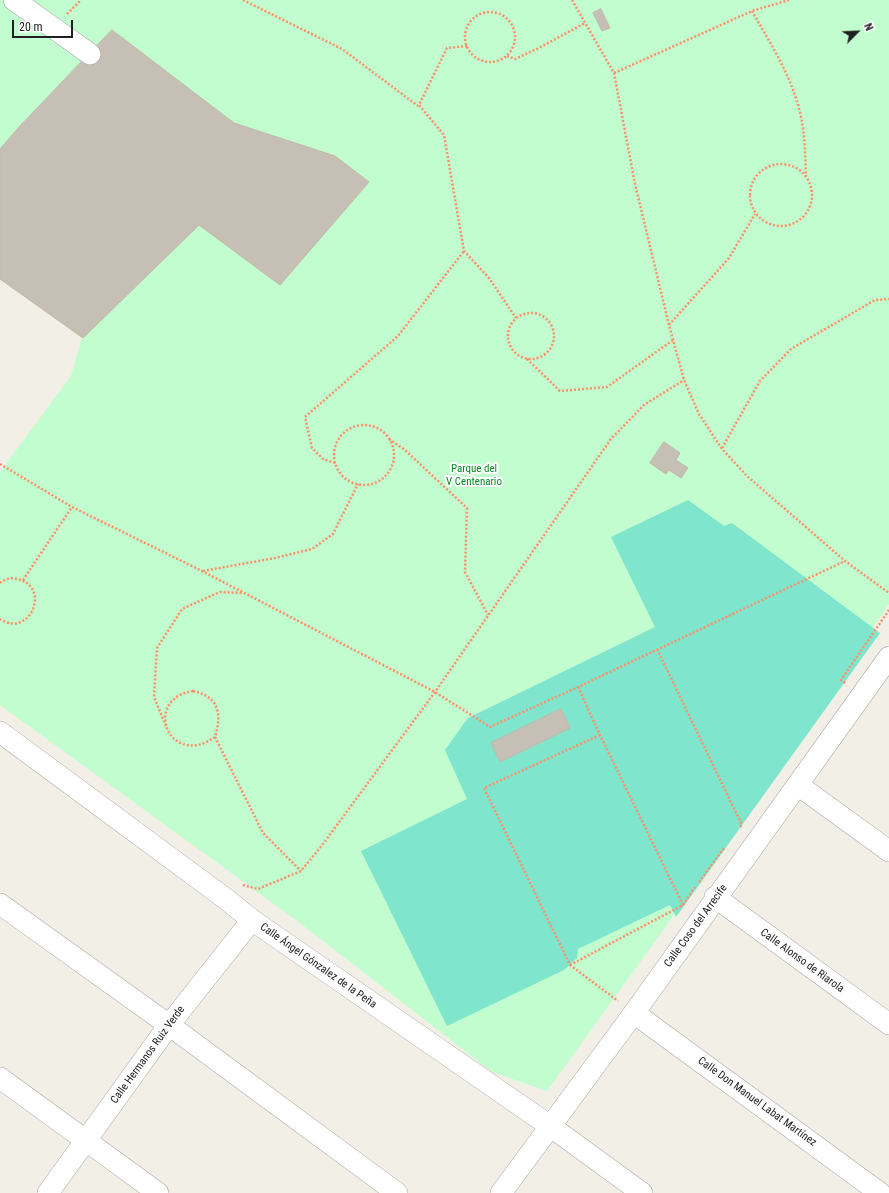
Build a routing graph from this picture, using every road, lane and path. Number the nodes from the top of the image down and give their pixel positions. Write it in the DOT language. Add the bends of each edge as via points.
graph roads {
  1 [pos="14,0"];
  2 [pos="243,0"];
  3 [pos="572,0"];
  4 [pos="789,0"];
  5 [pos="752,11"];
  6 [pos="585,23"];
  7 [pos="467,46"];
  8 [pos="90,54"];
  9 [pos="507,56"];
  10 [pos="614,73"];
  11 [pos="421,108"];
  12 [pos="806,176"];
  13 [pos="755,214"];
  14 [pos="464,251"];
  15 [pos="889,298"];
  16 [pos="516,318"];
  17 [pos="669,326"];
  18 [pos="673,340"];
  19 [pos="527,359"];
  20 [pos="684,380"];
  21 [pos="389,439"];
  22 [pos="722,449"];
  23 [pos="335,463"];
  24 [pos="0,464"];
  25 [pos="358,484"];
  26 [pos="72,507"];
  27 [pos="845,561"];
  28 [pos="202,571"];
  29 [pos="23,580"];
  30 [pos="0,583"];
  31 [pos="245,593"];
  32 [pos="889,593"];
  33 [pos="889,610"];
  34 [pos="488,615"];
  35 [pos="0,619"];
  36 [pos="657,649"];
  37 [pos="886,669"];
  38 [pos="578,687"];
  39 [pos="435,692"];
  40 [pos="862,694"];
  41 [pos="166,726"];
  42 [pos="0,732"];
  43 [pos="600,735"];
  44 [pos="215,736"];
  45 [pos="798,785"];
  46 [pos="737,831"];
  47 [pos="728,843"];
  48 [pos="889,851"];
  49 [pos="301,871"];
  50 [pos="716,897"];
  51 [pos="226,899"];
  52 [pos="0,904"];
  53 [pos="683,905"];
  54 [pos="252,920"];
  55 [pos="570,965"];
  56 [pos="634,1012"];
  57 [pos="889,1024"];
  58 [pos="169,1026"];
  59 [pos="0,1078"];
  60 [pos="550,1126"];
  61 [pos="86,1142"];
  62 [pos="48,1193"];
  63 [pos="158,1193"];
  64 [pos="397,1193"];
  65 [pos="501,1193"];
  66 [pos="642,1193"];
  67 [pos="880,1193"];
  1 -- 8 [label="street"];
  2 -- 11 [label="path" via="342,50"];
  3 -- 6 [label="path"];
  4 -- 5 [label="path"];
  5 -- 10 [label="path"];
  5 -- 12 [label="path" via="789,79 798,106 804,136"];
  6 -- 9 [label="path" via="537,50 515,59"];
  6 -- 10 [label="path"];
  7 -- 9 [label="path" via="471,54 480,60 498,61"];
  7 -- 9 [label="path" via="465,38 469,23 479,14 499,13 512,24 515,32 514,45"];
  7 -- 11 [label="path" via="447,48 418,105"];
  10 -- 17 [label="path" via="635,184"];
  11 -- 14 [label="path" via="444,135"];
  12 -- 13 [label="path" via="788,164 766,167 758,173 749,193"];
  12 -- 13 [label="path" via="812,188 812,200 808,212 800,221 788,226 776,226"];
  13 -- 17 [label="path" via="729,258"];
  14 -- 16 [label="path" via="489,278"];
  14 -- 23 [label="path" via="398,336 305,417 312,448 323,459"];
  15 -- 22 [label="path" via="875,300 791,349 760,381"];
  16 -- 19 [label="path" via="511,324 508,337 510,346 514,353"];
  16 -- 19 [label="path" via="523,314 538,314 553,330 554,338 549,350 536,359"];
  17 -- 18 [label="path"];
  18 -- 19 [label="path" via="607,387 560,391"];
  18 -- 20 [label="path"];
  20 -- 22 [label="path" via="699,414"];
  20 -- 34 [label="path" via="644,406 611,439"];
  21 -- 23 [label="path" via="374,427 363,425 350,429 338,440 334,450"];
  21 -- 25 [label="path" via="394,459 389,472 382,480 368,486"];
  21 -- 34 [label="path" via="405,450 467,508 466,572"];
  22 -- 27 [label="path" via="746,476"];
  23 -- 25 [label="path" via="346,480"];
  24 -- 26 [label="path"];
  25 -- 28 [label="path" via="333,534 312,550"];
  26 -- 28 [label="path"];
  26 -- 29 [label="path"];
  27 -- 32 [label="path"];
  27 -- 36 [label="path"];
  28 -- 31 [label="path"];
  29 -- 30 [label="path" via="9,578"];
  29 -- 35 [label="path" via="34,592 36,601 30,616 21,622 13,623"];
  31 -- 39 [label="path"];
  31 -- 41 [label="path" via="220,592 182,609 157,648 154,697"];
  33 -- 40 [label="path" via="841,680"];
  34 -- 39 [label="path"];
  36 -- 38 [label="path"];
  36 -- 46 [label="path" via="742,825"];
  37 -- 40 [label="street, Calle Coso del Arrecife"];
  38 -- 39 [label="path" via="490,727"];
  38 -- 43 [label="path"];
  39 -- 49 [label="path"];
  40 -- 45 [label="street, Calle Coso del Arrecife"];
  41 -- 44 [label="path" via="170,734 189,745 199,745"];
  41 -- 44 [label="path" via="165,716 174,698 184,692 193,691 207,696 218,710 219,723"];
  42 -- 51 [label="street, Calle Ángel Gónzalez de la Peña"];
  43 -- 53 [label="path"];
  43 -- 55 [label="path" via="484,788"];
  44 -- 49 [label="path" via="263,833"];
  45 -- 48 [label="street"];
  45 -- 50 [label="street, Calle Coso del Arrecife"];
  47 -- 53 [label="path"];
  49 -- 51 [label="path" via="258,889 237,883"];
  50 -- 56 [label="street, Calle Coso del Arrecife"];
  50 -- 57 [label="street, Calle Alonso de Riarola"];
  51 -- 54 [label="street, Calle Ángel Gónzalez de la Peña"];
  52 -- 58 [label="street"];
  53 -- 55 [label="path"];
  54 -- 58 [label="street, Calle Hermanos Ruiz Verde"];
  54 -- 60 [label="street, Calle Ángel Gónzalez de la Peña"];
  55 -- 56 [label="path"];
  56 -- 60 [label="street, Calle Coso del Arrecife"];
  56 -- 67 [label="street, Calle Don Manuel Labat Martínez"];
  58 -- 61 [label="street, Calle Hermanos Ruiz Verde"];
  58 -- 64 [label="street"];
  59 -- 61 [label="street"];
  60 -- 65 [label="street, Calle Coso del Arrecife"];
  60 -- 66 [label="street, Calle Ángel Gónzalez de la Peña"];
  61 -- 62 [label="street, Calle Hermanos Ruiz Verde"];
  61 -- 63 [label="street"];
}
